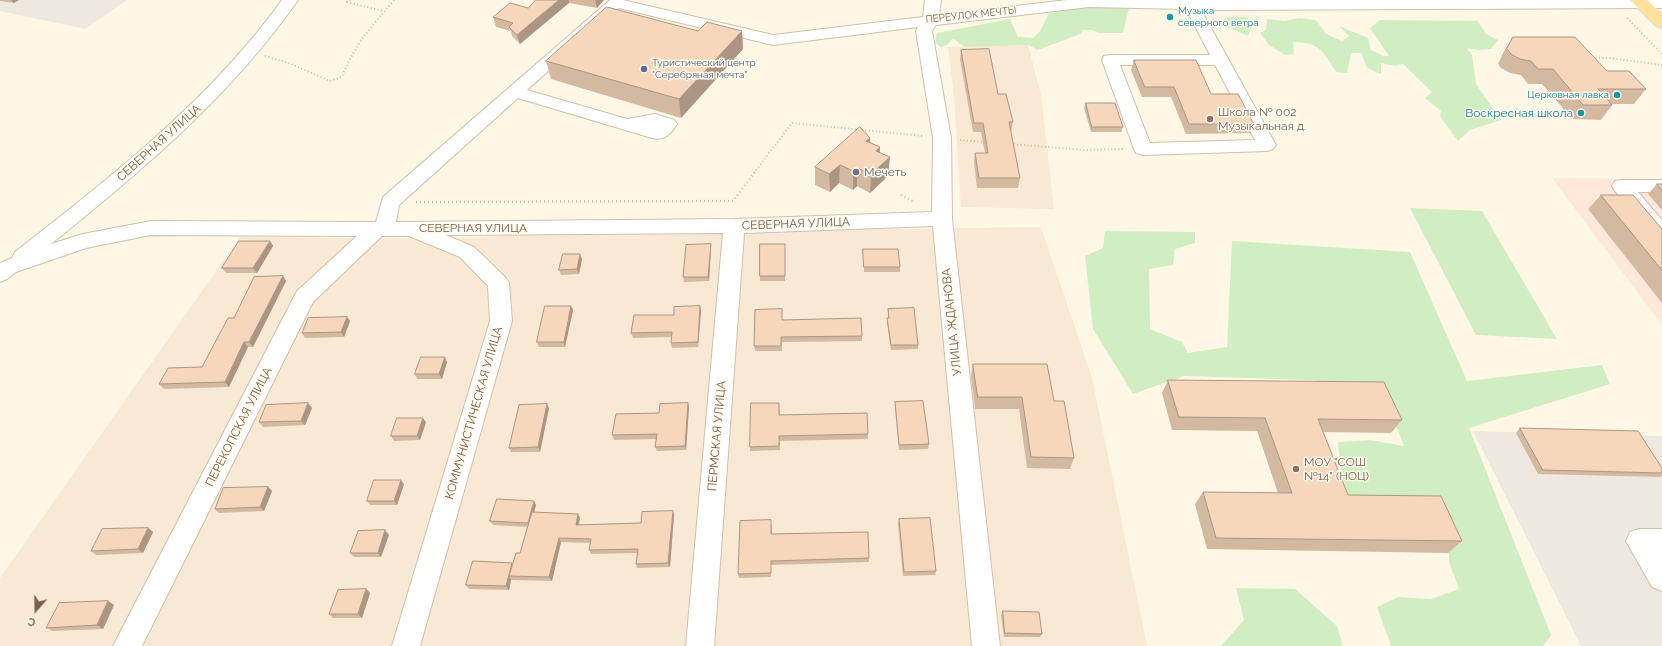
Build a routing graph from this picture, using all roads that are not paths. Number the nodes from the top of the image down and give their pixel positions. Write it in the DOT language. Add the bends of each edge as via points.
graph roads {
  1 [pos="290,0"];
  2 [pos="1154,2"];
  3 [pos="1640,2"];
  4 [pos="1234,3"];
  5 [pos="1329,3"];
  6 [pos="1662,3"];
  7 [pos="1512,4"];
  8 [pos="1191,5"];
  9 [pos="932,10"];
  10 [pos="1526,18"];
  11 [pos="1662,23"];
  12 [pos="1222,60"];
  13 [pos="515,92"];
  14 [pos="625,125"];
  15 [pos="1662,186"];
  16 [pos="942,219"];
  17 [pos="734,226"];
  18 [pos="389,229"];
  19 [pos="1662,233"];
  20 [pos="4,270"];
  21 [pos="1662,541"];
  22 [pos="1662,578"];
  23 [pos="127,646"];
  24 [pos="406,646"];
  25 [pos="700,646"];
  26 [pos="986,646"];
  1 -- 20 [label="street, СЕВЕРНАЯ УЛИЦА" via="252,52 174,132 108,189"];
  2 -- 8 [label="street, ПЕРЕУЛОК МЕЧТЫ"];
  2 -- 9 [label="street, ПЕРЕУЛОК МЕЧТЫ" via="1089,2"];
  3 -- 6 [label="street, ПЕРЕУЛОК МЕЧТЫ"];
  3 -- 7 [label="street, ПЕРЕУЛОК МЕЧТЫ"];
  3 -- 11 [label="main road"];
  4 -- 5 [label="street, ПЕРЕУЛОК МЕЧТЫ"];
  4 -- 8 [label="street, ПЕРЕУЛОК МЕЧТЫ"];
  5 -- 7 [label="street, ПЕРЕУЛОК МЕЧТЫ"];
  7 -- 10 [label="street"];
  8 -- 12 [label="street"];
  9 -- 13 [label="street, ПЕРЕУЛОК МЕЧТЫ" via="833,32 773,40 616,3"];
  9 -- 16 [label="street, УЛИЦА ЖДАНОВА" via="924,31 942,138"];
  12 -- 12 [label="street" via="1267,145 1143,149 1110,60"];
  13 -- 14 [label="street"];
  13 -- 18 [label="street" via="390,202"];
  15 -- 19 [label="street" via="1622,186"];
  16 -- 17 [label="street, СЕВЕРНАЯ УЛИЦА"];
  16 -- 26 [label="street, УЛИЦА ЖДАНОВА"];
  17 -- 18 [label="street, СЕВЕРНАЯ УЛИЦА"];
  17 -- 25 [label="street, ПЕРМСКАЯ УЛИЦА"];
  18 -- 20 [label="street, СЕВЕРНАЯ УЛИЦА" via="151,228 83,241"];
  18 -- 23 [label="street, ПЕРЕКОПСКАЯ УЛИЦА" via="305,297"];
  18 -- 24 [label="street, КОММУНИСТИЧЕСКАЯ УЛИЦА" via="467,252 498,283 501,321"];
  21 -- 22 [label="street" via="1639,542"];
}
